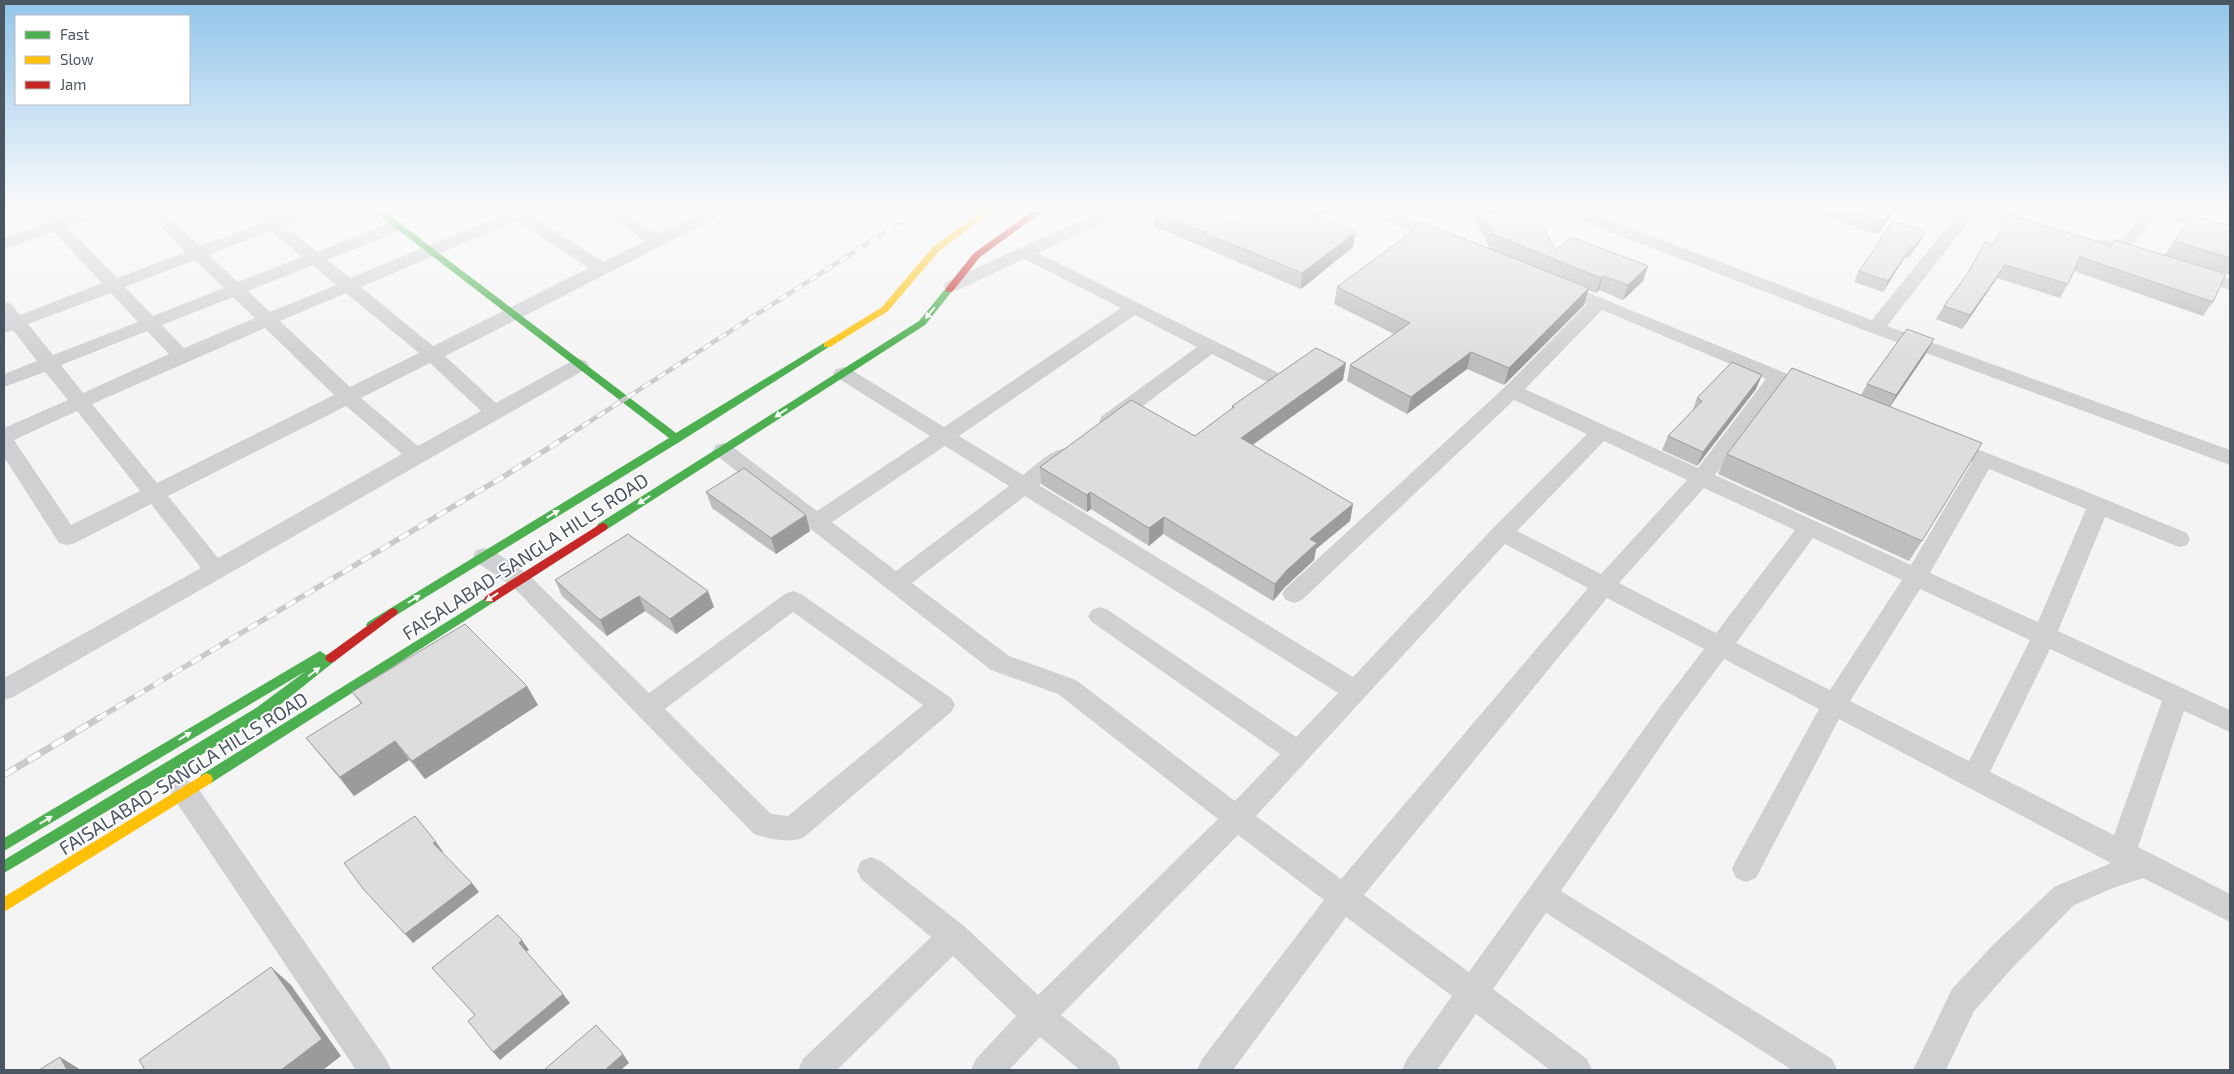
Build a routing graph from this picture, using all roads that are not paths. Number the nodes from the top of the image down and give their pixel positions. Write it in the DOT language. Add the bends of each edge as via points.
graph roads {
  1 [pos="88,259"];
  2 [pos="185,259"];
  3 [pos="203,259"];
  4 [pos="311,259"];
  5 [pos="315,259"];
  6 [pos="414,259"];
  7 [pos="440,259"];
  8 [pos="588,259"];
  9 [pos="621,259"];
  10 [pos="927,259"];
  11 [pos="975,259"];
  12 [pos="1011,259"];
  13 [pos="1037,259"];
  14 [pos="1696,259"];
  15 [pos="1930,259"];
  16 [pos="2176,267"];
  17 [pos="602,269"];
  18 [pos="1544,280"];
  19 [pos="2230,285"];
  20 [pos="114,286"];
  21 [pos="348,286"];
  22 [pos="952,286"];
  23 [pos="235,289"];
  24 [pos="1599,302"];
  25 [pos="1134,308"];
  26 [pos="512,314"];
  27 [pos="8,319"];
  28 [pos="267,320"];
  29 [pos="150,323"];
  30 [pos="1876,328"];
  31 [pos="1211,346"];
  32 [pos="432,354"];
  33 [pos="181,356"];
  34 [pos="49,363"];
  35 [pos="579,365"];
  36 [pos="843,373"];
  37 [pos="1270,376"];
  38 [pos="1778,376"];
  39 [pos="4,381"];
  40 [pos="1804,387"];
  41 [pos="1512,391"];
  42 [pos="347,396"];
  43 [pos="80,402"];
  44 [pos="494,412"];
  45 [pos="1601,432"];
  46 [pos="944,435"];
  47 [pos="4,436"];
  48 [pos="1930,438"];
  49 [pos="677,440"];
  50 [pos="4,441"];
  51 [pos="723,450"];
  52 [pos="416,455"];
  53 [pos="2230,458"];
  54 [pos="1984,459"];
  55 [pos="1702,477"];
  56 [pos="1023,485"];
  57 [pos="154,493"];
  58 [pos="2098,505"];
  59 [pos="817,522"];
  60 [pos="1809,527"];
  61 [pos="1502,534"];
  62 [pos="2179,539"];
  63 [pos="487,554"];
  64 [pos="216,571"];
  65 [pos="1917,575"];
  66 [pos="523,578"];
  67 [pos="896,583"];
  68 [pos="1603,586"];
  69 [pos="1294,594"];
  70 [pos="392,612"];
  71 [pos="1100,616"];
  72 [pos="2045,634"];
  73 [pos="1720,646"];
  74 [pos="4,690"];
  75 [pos="1355,690"];
  76 [pos="2176,697"];
  77 [pos="1834,705"];
  78 [pos="648,708"];
  79 [pos="2230,721"];
  80 [pos="1298,752"];
  81 [pos="1974,778"];
  82 [pos="185,792"];
  83 [pos="1237,818"];
  84 [pos="4,845"];
  85 [pos="2133,860"];
  86 [pos="4,867"];
  87 [pos="1746,869"];
  88 [pos="871,870"];
  89 [pos="1543,895"];
  90 [pos="1343,898"];
  91 [pos="4,905"];
  92 [pos="2230,910"];
  93 [pos="953,936"];
  94 [pos="1474,994"];
  95 [pos="1038,1016"];
  96 [pos="367,1067"];
  97 [pos="814,1070"];
  98 [pos="986,1070"];
  99 [pos="1105,1070"];
  100 [pos="1213,1070"];
  101 [pos="1418,1070"];
  102 [pos="1576,1070"];
  103 [pos="1821,1070"];
  104 [pos="1928,1070"];
  1 -- 20 [label="street"];
  2 -- 20 [label="street"];
  3 -- 23 [label="street"];
  4 -- 23 [label="street"];
  5 -- 21 [label="street"];
  6 -- 21 [label="street"];
  7 -- 26 [label="main road"];
  8 -- 17 [label="street"];
  9 -- 17 [label="street"];
  10 -- 49 [label="main road, FAISALABAD-SANGLA HILLS ROAD" via="885,309 778,381"];
  11 -- 22 [label="main road, FAISALABAD-SANGLA HILLS ROAD"];
  12 -- 22 [label="street"];
  13 -- 25 [label="street"];
  14 -- 30 [label="street"];
  15 -- 30 [label="street"];
  16 -- 19 [label="street"];
  17 -- 26 [label="street"];
  18 -- 24 [label="street"];
  20 -- 27 [label="street"];
  20 -- 29 [label="street"];
  21 -- 28 [label="street"];
  21 -- 32 [label="street"];
  22 -- 36 [label="main road, FAISALABAD-SANGLA HILLS ROAD, one-way" via="922,322"];
  23 -- 28 [label="street"];
  23 -- 29 [label="street"];
  24 -- 38 [label="street"];
  24 -- 41 [label="street"];
  25 -- 31 [label="street"];
  25 -- 46 [label="street"];
  26 -- 32 [label="street"];
  26 -- 35 [label="main road"];
  27 -- 34 [label="street"];
  28 -- 33 [label="street"];
  28 -- 42 [label="street"];
  29 -- 33 [label="street"];
  29 -- 34 [label="street"];
  30 -- 53 [label="street"];
  31 -- 37 [label="street"];
  31 -- 56 [label="street"];
  32 -- 42 [label="street"];
  32 -- 44 [label="street"];
  33 -- 43 [label="street"];
  34 -- 39 [label="street"];
  34 -- 43 [label="street"];
  35 -- 44 [label="street"];
  35 -- 49 [label="main road"];
  36 -- 46 [label="street"];
  36 -- 51 [label="main road, FAISALABAD-SANGLA HILLS ROAD, one-way" via="801,395"];
  38 -- 40 [label="street"];
  38 -- 55 [label="street"];
  41 -- 45 [label="street"];
  41 -- 69 [label="street"];
  42 -- 52 [label="street"];
  42 -- 57 [label="street"];
  43 -- 47 [label="street"];
  43 -- 57 [label="street"];
  44 -- 52 [label="street"];
  45 -- 55 [label="street"];
  45 -- 61 [label="street"];
  46 -- 56 [label="street"];
  46 -- 59 [label="street"];
  48 -- 54 [label="street"];
  63 -- 49 [label="main road, FAISALABAD-SANGLA HILLS ROAD, one-way"];
  50 -- 57 [label="street" via="67,537"];
  51 -- 59 [label="street"];
  51 -- 66 [label="main road, FAISALABAD-SANGLA HILLS ROAD, one-way"];
  52 -- 64 [label="street"];
  54 -- 58 [label="street"];
  54 -- 65 [label="street"];
  55 -- 60 [label="street"];
  55 -- 68 [label="street"];
  56 -- 67 [label="street"];
  56 -- 75 [label="street"];
  57 -- 64 [label="street"];
  58 -- 62 [label="street"];
  58 -- 72 [label="street"];
  59 -- 67 [label="street"];
  60 -- 65 [label="street"];
  60 -- 73 [label="street"];
  61 -- 68 [label="street"];
  61 -- 75 [label="street"];
  63 -- 66 [label="street"];
  70 -- 63 [label="main road, FAISALABAD-SANGLA HILLS ROAD, one-way"];
  64 -- 74 [label="street"];
  65 -- 72 [label="street"];
  65 -- 77 [label="street"];
  66 -- 78 [label="street"];
  66 -- 82 [label="main road, FAISALABAD-SANGLA HILLS ROAD, one-way"];
  67 -- 83 [label="street" via="1000,663 1067,687"];
  68 -- 73 [label="street"];
  68 -- 90 [label="street"];
  84 -- 70 [label="main road, FAISALABAD-SANGLA HILLS ROAD, one-way"];
  86 -- 70 [label="main road, one-way" via="261,712"];
  71 -- 80 [label="street"];
  72 -- 76 [label="street"];
  72 -- 81 [label="street"];
  73 -- 77 [label="street"];
  73 -- 89 [label="street"];
  75 -- 80 [label="street"];
  76 -- 79 [label="street"];
  76 -- 85 [label="street"];
  77 -- 81 [label="street"];
  77 -- 87 [label="street"];
  78 -- 78 [label="street" via="764,825 793,829 942,705 793,600"];
  80 -- 83 [label="street"];
  81 -- 85 [label="street"];
  82 -- 91 [label="main road, FAISALABAD-SANGLA HILLS ROAD"];
  82 -- 96 [label="street"];
  83 -- 90 [label="street"];
  83 -- 95 [label="street"];
  85 -- 92 [label="street"];
  85 -- 104 [label="street" via="2107,877 2064,896 2003,956 1964,1000"];
  88 -- 93 [label="street"];
  89 -- 94 [label="street"];
  89 -- 103 [label="street"];
  90 -- 94 [label="street"];
  90 -- 100 [label="street"];
  93 -- 95 [label="street"];
  93 -- 97 [label="street"];
  94 -- 101 [label="street"];
  94 -- 102 [label="street"];
  95 -- 98 [label="street"];
  95 -- 99 [label="street"];
}
